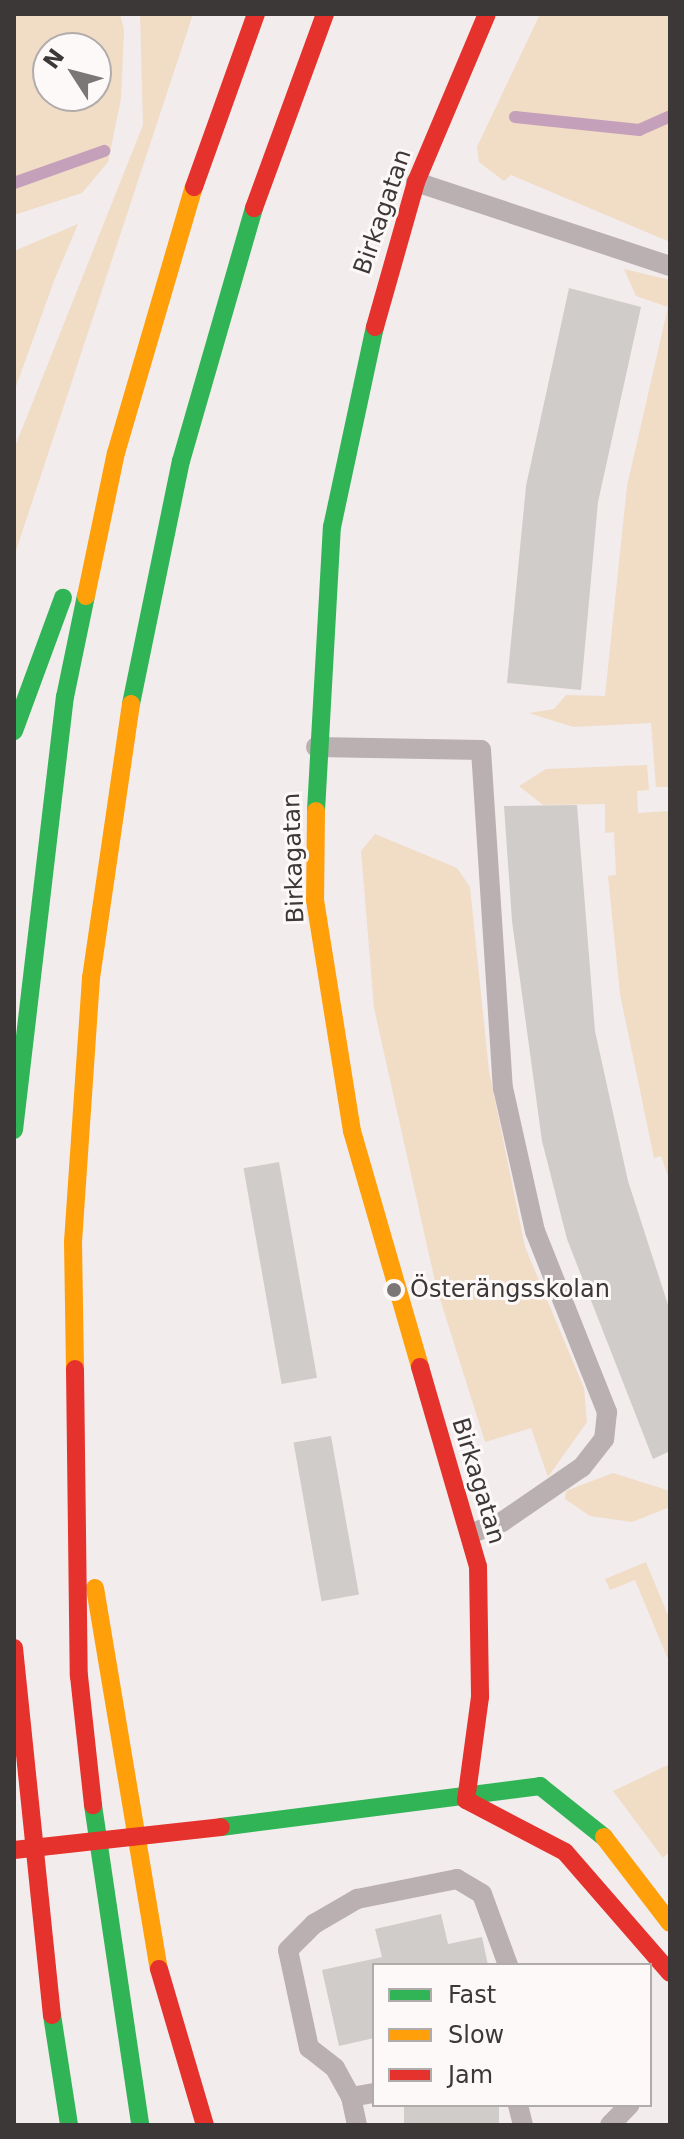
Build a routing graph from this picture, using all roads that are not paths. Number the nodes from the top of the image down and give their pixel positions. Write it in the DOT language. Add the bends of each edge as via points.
graph roads {
  1 [pos="256,14"];
  2 [pos="325,14"];
  3 [pos="487,14"];
  4 [pos="416,182"];
  5 [pos="670,266"];
  6 [pos="116,453"];
  7 [pos="14,731"];
  8 [pos="316,747"];
  9 [pos="14,1130"];
  10 [pos="72,1491"];
  11 [pos="471,1533"];
  12 [pos="14,1648"];
  13 [pos="466,1800"];
  14 [pos="14,1850"];
  15 [pos="668,1878"];
  16 [pos="648,1894"];
  17 [pos="624,1913"];
  18 [pos="670,1923"];
  19 [pos="507,1963"];
  20 [pos="670,1973"];
  21 [pos="372,2093"];
  22 [pos="351,2097"];
  23 [pos="627,2107"];
  24 [pos="69,2125"];
  25 [pos="140,2125"];
  26 [pos="205,2125"];
  27 [pos="357,2125"];
  28 [pos="610,2125"];
  1 -- 6 [label="main road" via="198,174"];
  2 -- 10 [label="main road" via="257,196 181,461 129,713 91,978 73,1242"];
  3 -- 4 [label="main road, Birkagatan"];
  4 -- 5 [label="lane"];
  4 -- 8 [label="main road, Birkagatan" via="353,407 332,527"];
  6 -- 7 [label="main road"];
  6 -- 9 [label="main road" via="65,697"];
  8 -- 11 [label="main road, Birkagatan" via="315,900 352,1131"];
  8 -- 11 [label="lane" via="481,750 503,1088 535,1231 607,1412 604,1439 582,1467 502,1522"];
  10 -- 25 [label="main road" via="79,1676 109,1944"];
  10 -- 26 [label="main road" via="113,1662 160,1976"];
  11 -- 13 [label="main road, Birkagatan" via="483,1600"];
  12 -- 24 [label="main road" via="37,1921"];
  13 -- 14 [label="main road, bridge"];
  13 -- 16 [label="main road" via="509,1785 540,1786 604,1836"];
  13 -- 17 [label="main road" via="565,1852"];
  15 -- 16 [label="lane"];
  16 -- 17 [label="lane"];
  16 -- 18 [label="main road"];
  17 -- 20 [label="main road"];
  19 -- 22 [label="lane" via="482,1894 457,1879 357,1899 314,1924 288,1950 309,2048 335,2068"];
  21 -- 22 [label="lane"];
  22 -- 27 [label="lane"];
  23 -- 28 [label="lane"];
}
